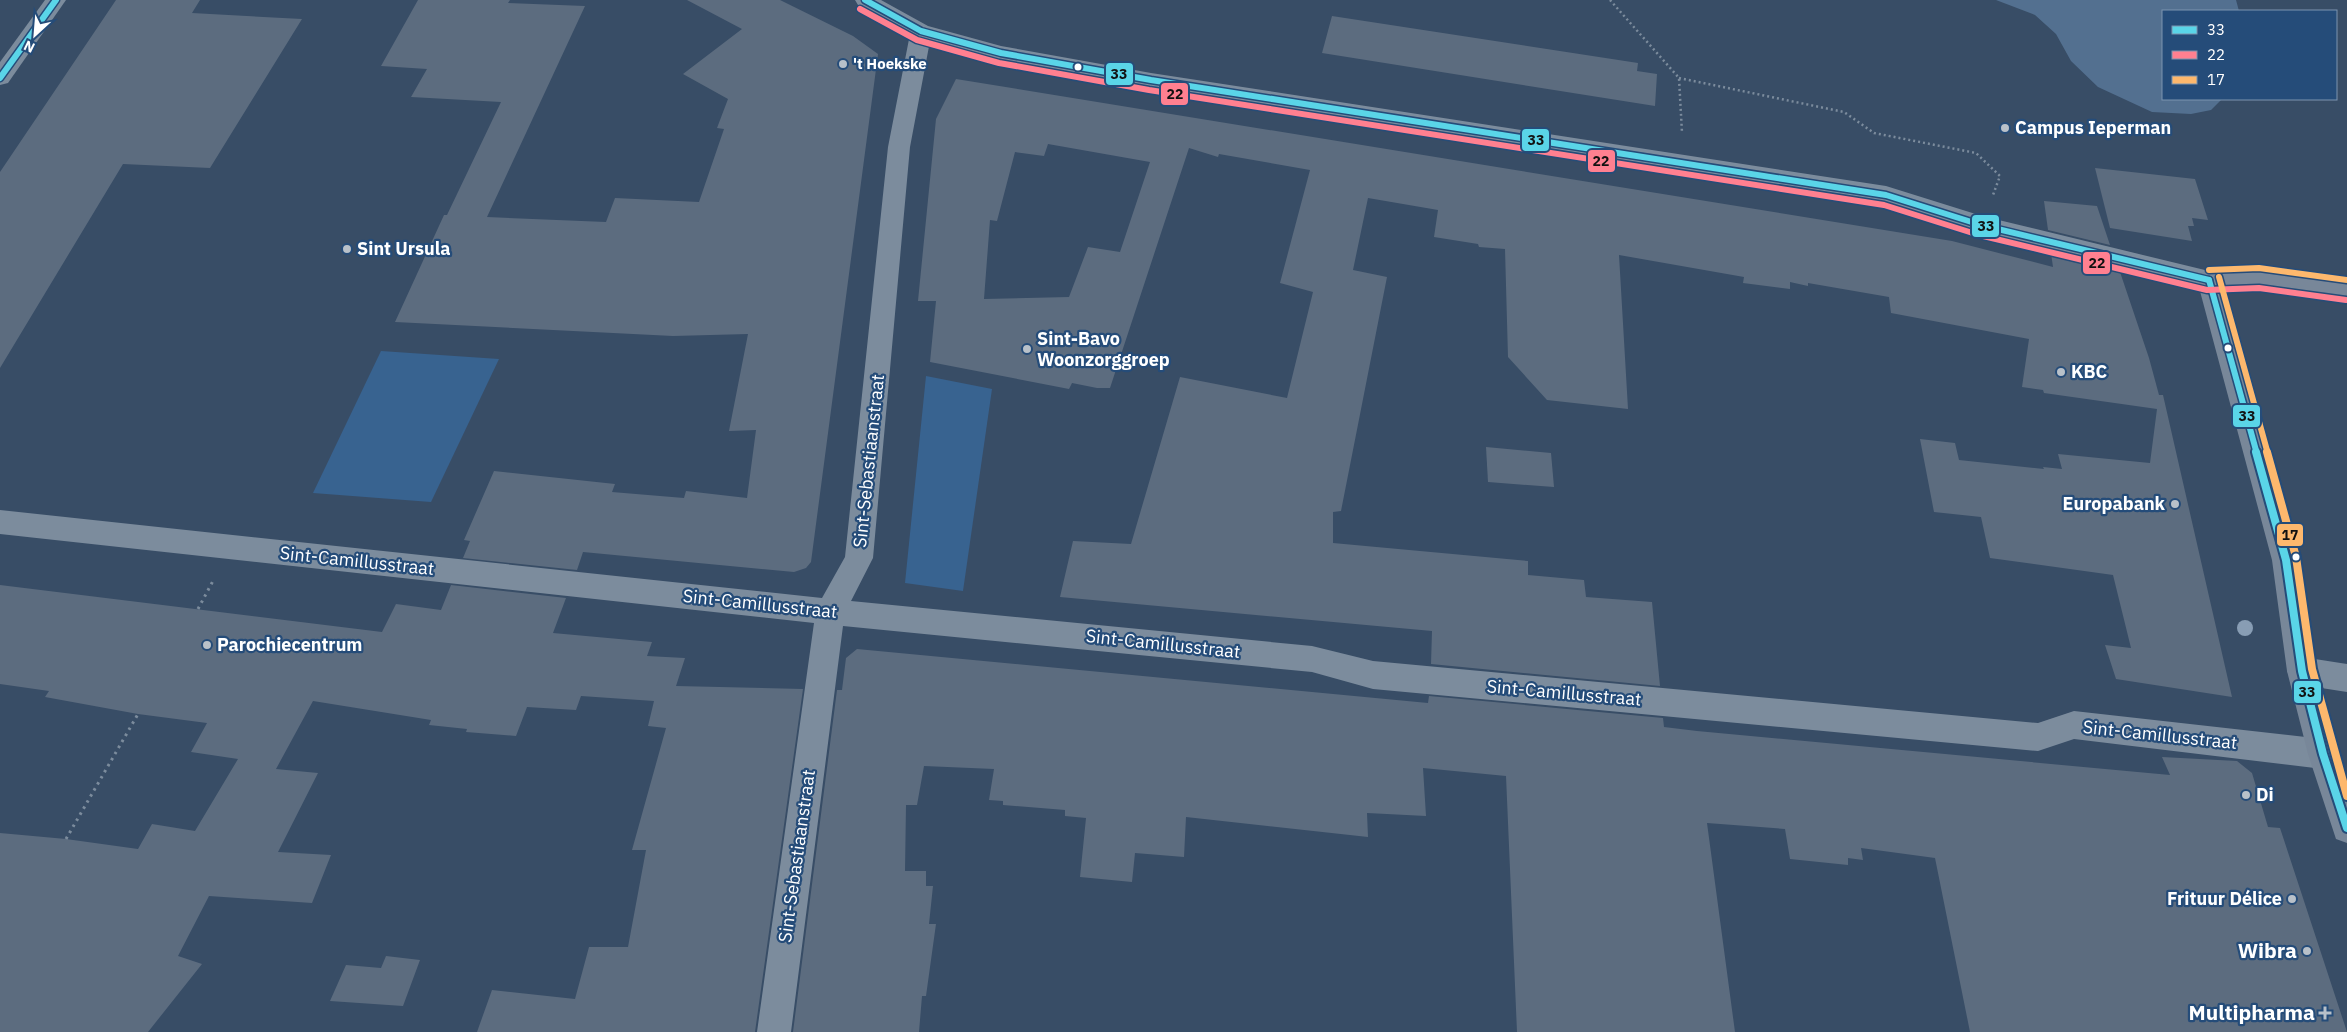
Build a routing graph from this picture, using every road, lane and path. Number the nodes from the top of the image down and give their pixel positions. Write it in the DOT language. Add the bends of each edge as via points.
graph roads {
  1 [pos="56,0"];
  2 [pos="865,0"];
  3 [pos="1610,0"];
  4 [pos="921,31"];
  5 [pos="0,78"];
  6 [pos="1680,78"];
  7 [pos="1683,163"];
  8 [pos="1981,225"];
  9 [pos="2209,280"];
  10 [pos="2347,290"];
  11 [pos="0,522"];
  12 [pos="830,612"];
  13 [pos="2302,671"];
  14 [pos="2347,678"];
  15 [pos="138,714"];
  16 [pos="2323,754"];
  17 [pos="2346,823"];
  18 [pos="66,839"];
  19 [pos="774,1032"];
  1 -- 5 [label="street"];
  2 -- 4 [label="street"];
  3 -- 6 [label="path"];
  4 -- 7 [label="street" via="1001,54 1151,80"];
  4 -- 12 [label="street, Sint-Sebastiaanstraat" via="899,147 859,558"];
  6 -- 7 [label="path"];
  6 -- 8 [label="path" via="1844,112 1874,134 1976,153 2000,176"];
  7 -- 8 [label="street" via="1886,195"];
  8 -- 9 [label="street"];
  9 -- 10 [label="street" via="2259,278"];
  9 -- 13 [label="street" via="2286,560"];
  11 -- 12 [label="street, Sint-Camillusstraat"];
  12 -- 16 [label="street, Sint-Camillusstraat" via="1312,658 1373,675 2038,737 2074,725"];
  12 -- 19 [label="street, Sint-Sebastiaanstraat"];
  13 -- 14 [label="street"];
  13 -- 16 [label="street"];
  15 -- 18 [label="path"];
  16 -- 17 [label="street"];
}
